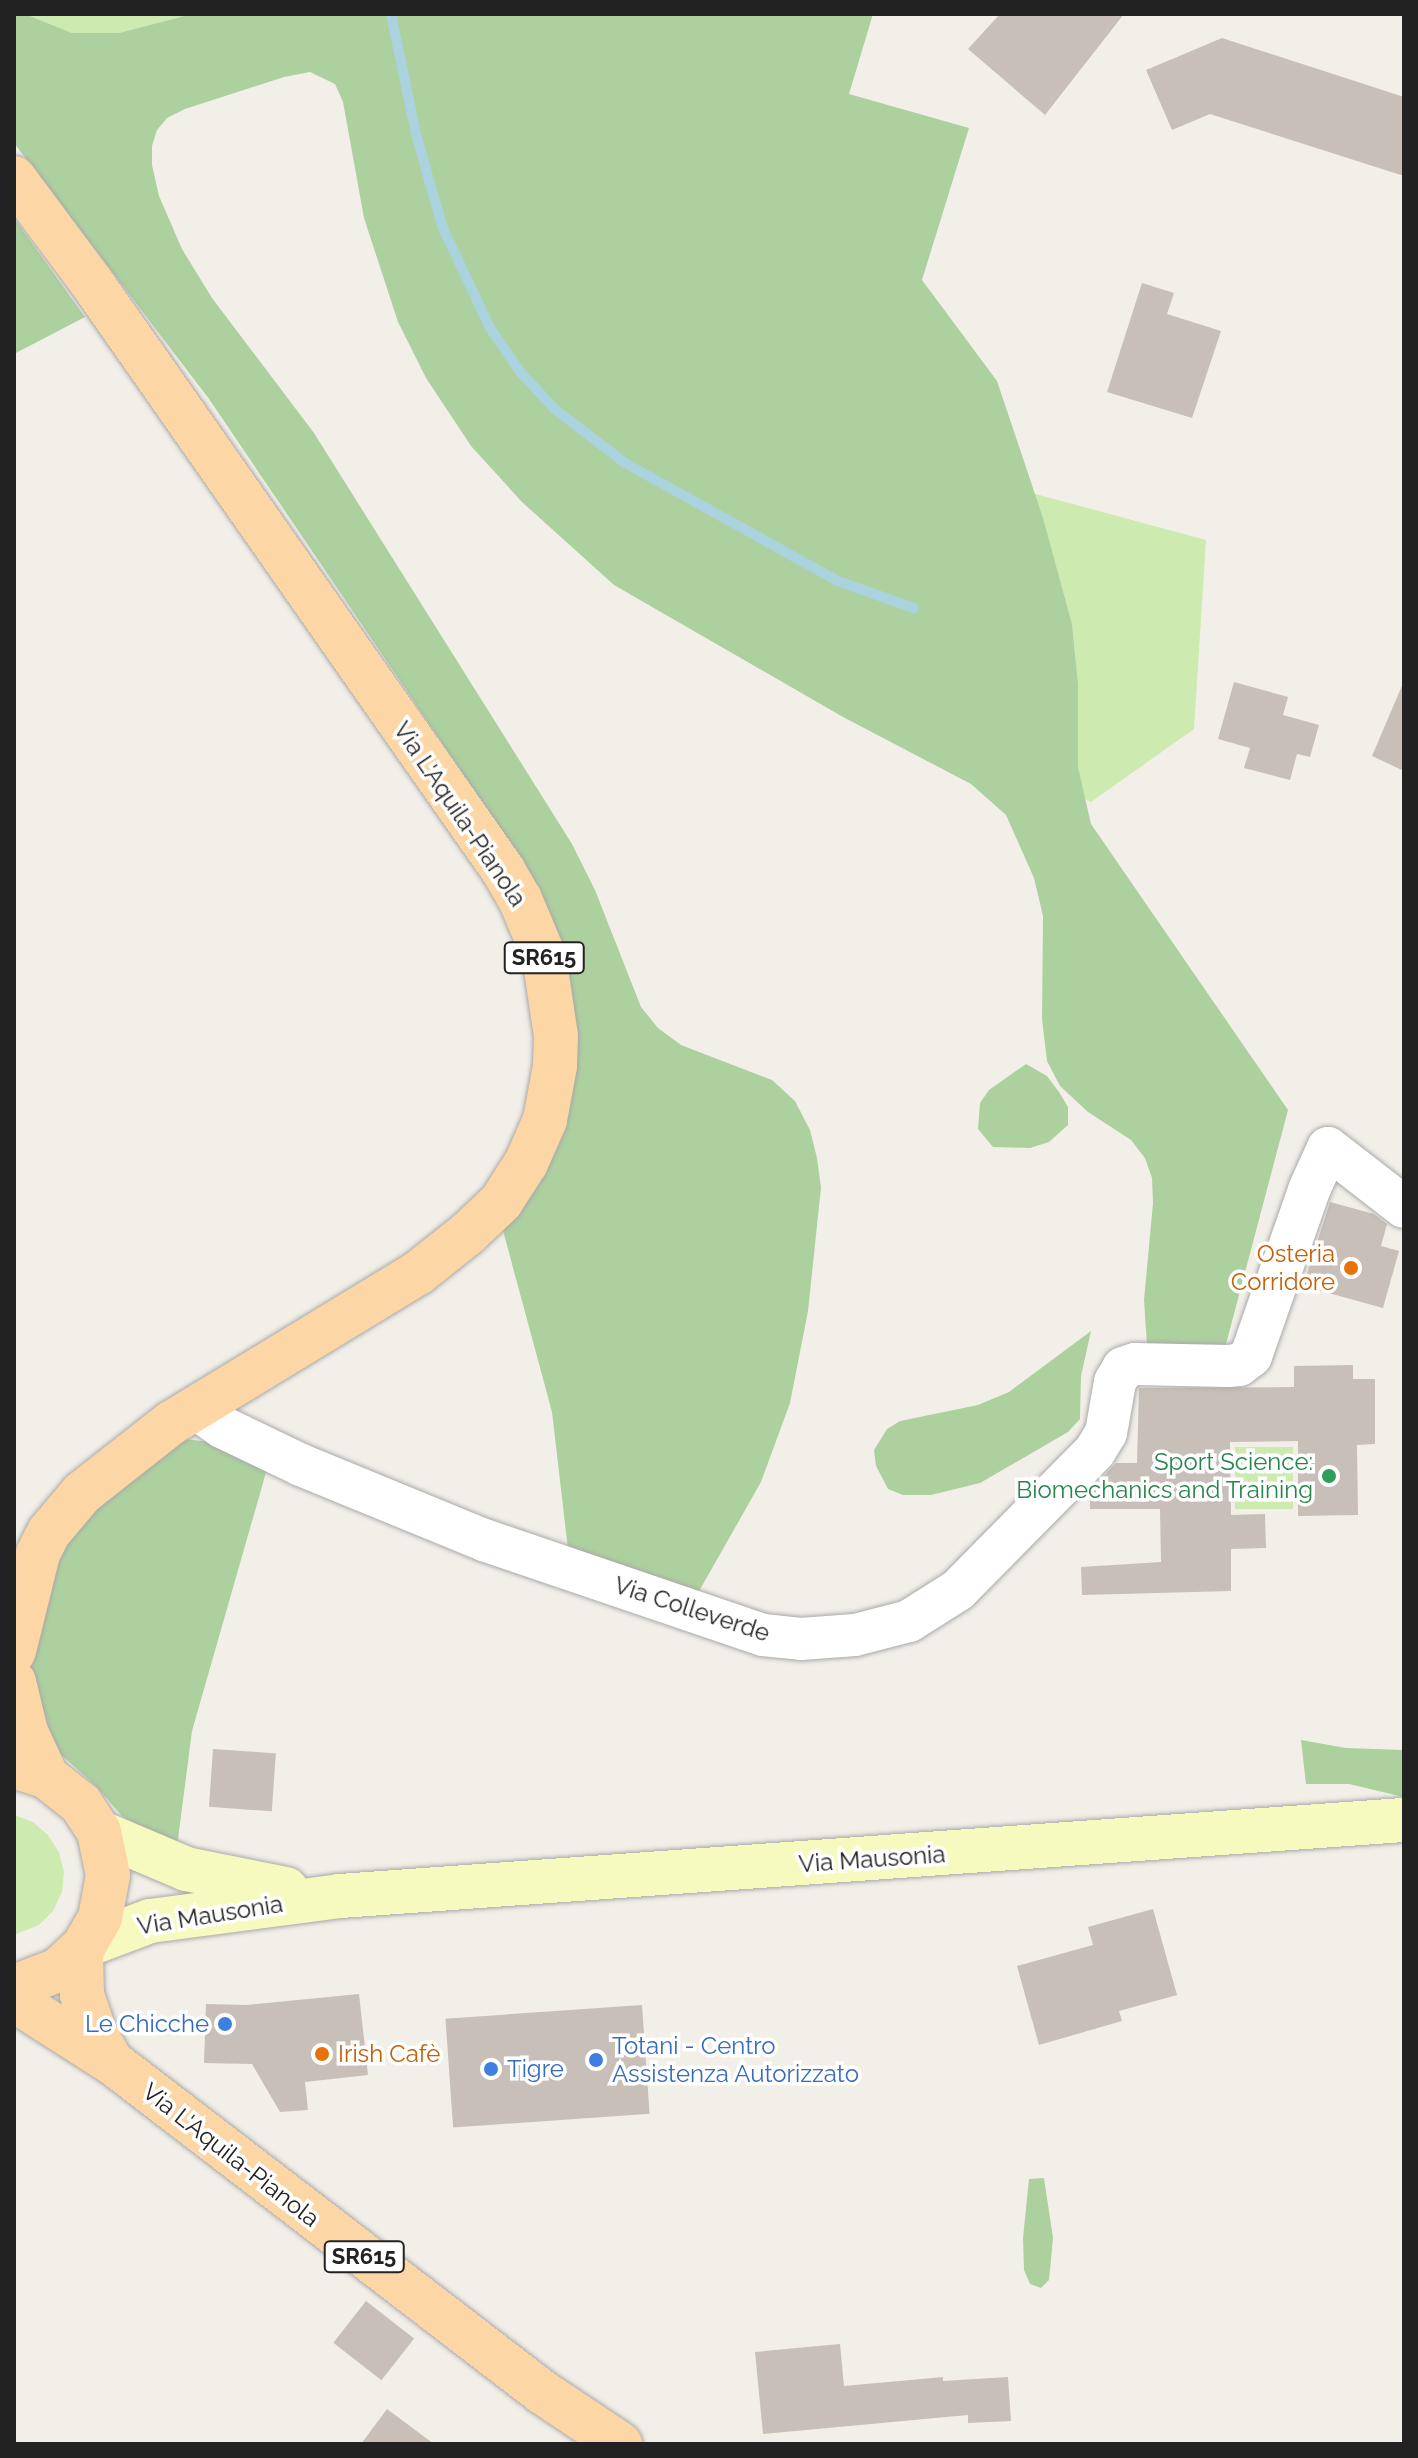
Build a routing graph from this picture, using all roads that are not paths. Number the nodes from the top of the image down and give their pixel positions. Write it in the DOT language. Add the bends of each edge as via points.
graph roads {
  1 [pos="14,178"];
  2 [pos="1404,1207"];
  3 [pos="195,1408"];
  4 [pos="24,1557"];
  5 [pos="14,1651"];
  6 [pos="14,1682"];
  7 [pos="30,1772"];
  8 [pos="1404,1820"];
  9 [pos="99,1832"];
  10 [pos="340,1896"];
  11 [pos="82,1948"];
  12 [pos="14,1987"];
  13 [pos="14,2000"];
  14 [pos="113,2063"];
  15 [pos="620,2444"];
  1 -- 3 [label="main road, Via L'Aquila-Pianola / SR615" via="503,870 534,930 554,1006 555,1066 545,1120 501,1202 418,1273"];
  2 -- 3 [label="street, Via Colleverde" via="1328,1148 1253,1354 1232,1366 1123,1368 1115,1379 1106,1433 1095,1451 958,1590 909,1621 855,1635 763,1635 498,1545 301,1465"];
  3 -- 4 [label="main road, Via L'Aquila-Pianola / SR615" via="82,1493"];
  4 -- 5 [label="main road, Via L'Aquila-Pianola / SR615"];
  6 -- 7 [label="main road"];
  7 -- 9 [label="main road" via="81,1804"];
  8 -- 10 [label="main road, Via Mausonia"];
  9 -- 10 [label="main road, Via Mausonia" via="148,1856 207,1875"];
  9 -- 11 [label="main road" via="108,1864 106,1897"];
  10 -- 11 [label="main road, Via Mausonia" via="150,1921"];
  11 -- 12 [label="main road" via="58,1970"];
  11 -- 14 [label="main road, Via L'Aquila-Pianola / SR615" via="84,2003"];
  13 -- 14 [label="main road, Via L'Aquila-Pianola / SR615"];
  14 -- 15 [label="main road, Via L'Aquila-Pianola / SR615" via="552,2399"];
}
